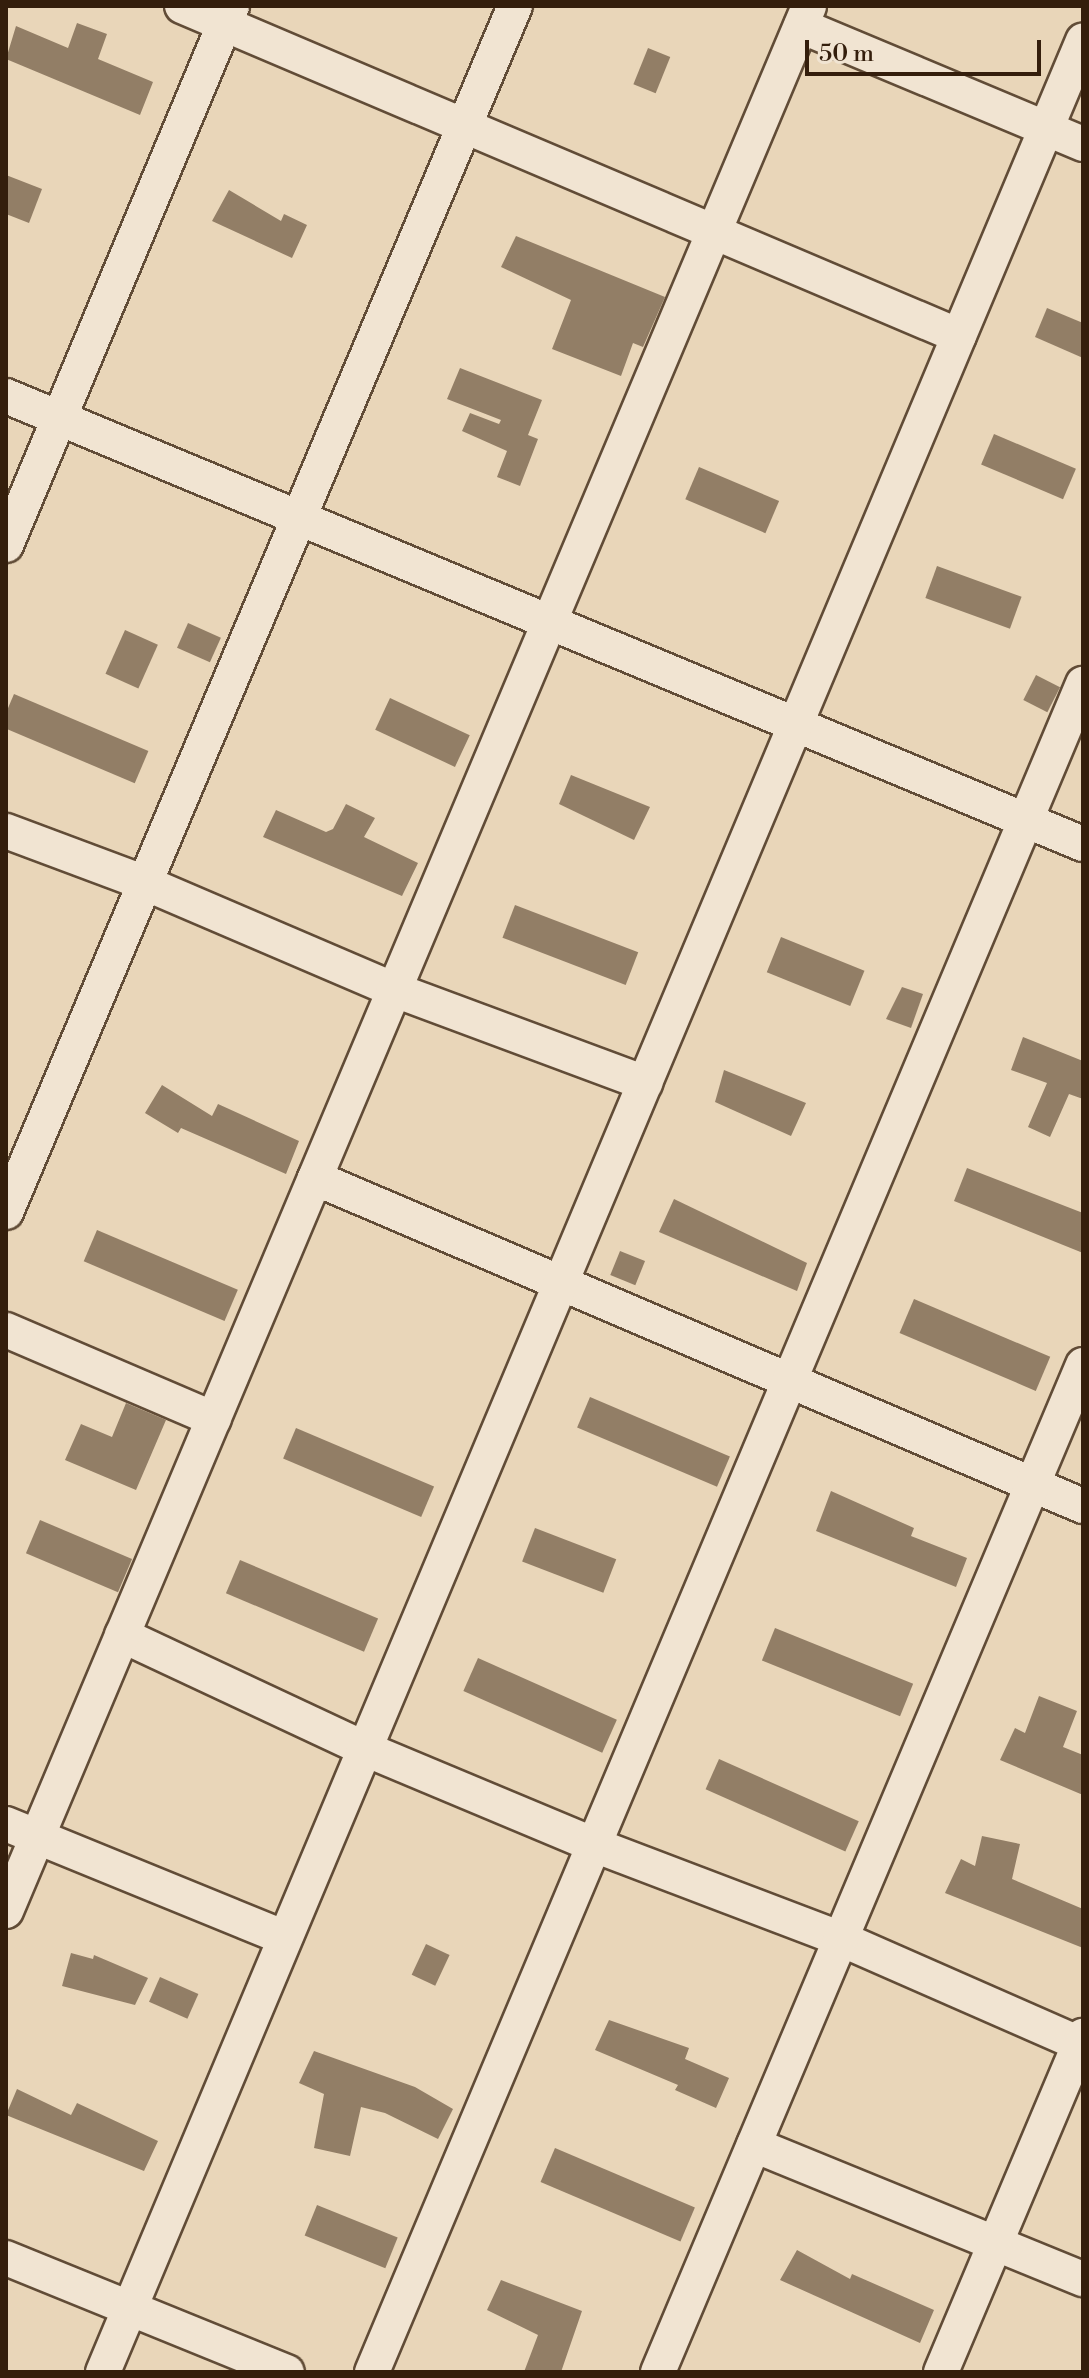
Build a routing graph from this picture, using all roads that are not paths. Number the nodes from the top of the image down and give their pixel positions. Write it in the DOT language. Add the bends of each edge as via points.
graph roads {
  1 [pos="182,6"];
  2 [pos="515,6"];
  3 [pos="229,15"];
  4 [pos="805,16"];
  5 [pos="1083,41"];
  6 [pos="464,126"];
  7 [pos="1046,129"];
  8 [pos="1083,144"];
  9 [pos="714,232"];
  10 [pos="959,336"];
  11 [pos="6,396"];
  12 [pos="59,419"];
  13 [pos="299,518"];
  14 [pos="6,545"];
  15 [pos="549,625"];
  16 [pos="1083,684"];
  17 [pos="796,724"];
  18 [pos="1026,820"];
  19 [pos="6,831"];
  20 [pos="1083,844"];
  21 [pos="145,883"];
  22 [pos="395,990"];
  23 [pos="645,1083"];
  24 [pos="315,1178"];
  25 [pos="6,1212"];
  26 [pos="561,1283"];
  27 [pos="6,1330"];
  28 [pos="1083,1365"];
  29 [pos="790,1380"];
  30 [pos="214,1419"];
  31 [pos="1032,1484"];
  32 [pos="1083,1506"];
  33 [pos="122,1635"];
  34 [pos="365,1749"];
  35 [pos="6,1824"];
  36 [pos="38,1836"];
  37 [pos="594,1845"];
  38 [pos="6,1911"];
  39 [pos="285,1938"];
  40 [pos="841,1939"];
  41 [pos="1081,2040"];
  42 [pos="754,2145"];
  43 [pos="995,2244"];
  44 [pos="6,2258"];
  45 [pos="1083,2279"];
  46 [pos="129,2310"];
  47 [pos="103,2372"];
  48 [pos="287,2372"];
  49 [pos="372,2372"];
  50 [pos="658,2372"];
  51 [pos="941,2372"];
  1 -- 3 [label="street"];
  2 -- 6 [label="street"];
  3 -- 6 [label="street"];
  3 -- 12 [label="street"];
  4 -- 7 [label="street"];
  4 -- 9 [label="street"];
  5 -- 7 [label="street"];
  6 -- 9 [label="street"];
  6 -- 13 [label="street"];
  7 -- 8 [label="street"];
  7 -- 10 [label="street"];
  9 -- 10 [label="street"];
  9 -- 15 [label="street"];
  10 -- 17 [label="street"];
  11 -- 12 [label="street"];
  12 -- 13 [label="street"];
  12 -- 14 [label="street"];
  13 -- 15 [label="street"];
  13 -- 21 [label="street"];
  15 -- 17 [label="street"];
  15 -- 22 [label="street"];
  16 -- 18 [label="street"];
  17 -- 18 [label="street"];
  17 -- 23 [label="street"];
  18 -- 20 [label="street"];
  18 -- 29 [label="street"];
  19 -- 21 [label="street"];
  21 -- 22 [label="street"];
  21 -- 25 [label="street"];
  22 -- 23 [label="street"];
  22 -- 24 [label="street"];
  23 -- 26 [label="street"];
  24 -- 26 [label="street"];
  24 -- 30 [label="street"];
  26 -- 29 [label="street"];
  26 -- 34 [label="street"];
  27 -- 30 [label="street"];
  28 -- 31 [label="street"];
  29 -- 31 [label="street"];
  29 -- 37 [label="street"];
  30 -- 33 [label="street"];
  31 -- 32 [label="street"];
  31 -- 40 [label="street"];
  33 -- 34 [label="street"];
  33 -- 36 [label="street"];
  34 -- 37 [label="street"];
  34 -- 39 [label="street"];
  35 -- 36 [label="street"];
  36 -- 38 [label="street"];
  36 -- 39 [label="street"];
  37 -- 40 [label="street"];
  37 -- 49 [label="street"];
  39 -- 46 [label="street"];
  40 -- 41 [label="street"];
  40 -- 42 [label="street"];
  41 -- 43 [label="street"];
  42 -- 43 [label="street"];
  42 -- 50 [label="street"];
  43 -- 45 [label="street"];
  43 -- 51 [label="street"];
  44 -- 46 [label="street"];
  46 -- 47 [label="street"];
  46 -- 48 [label="street"];
}
